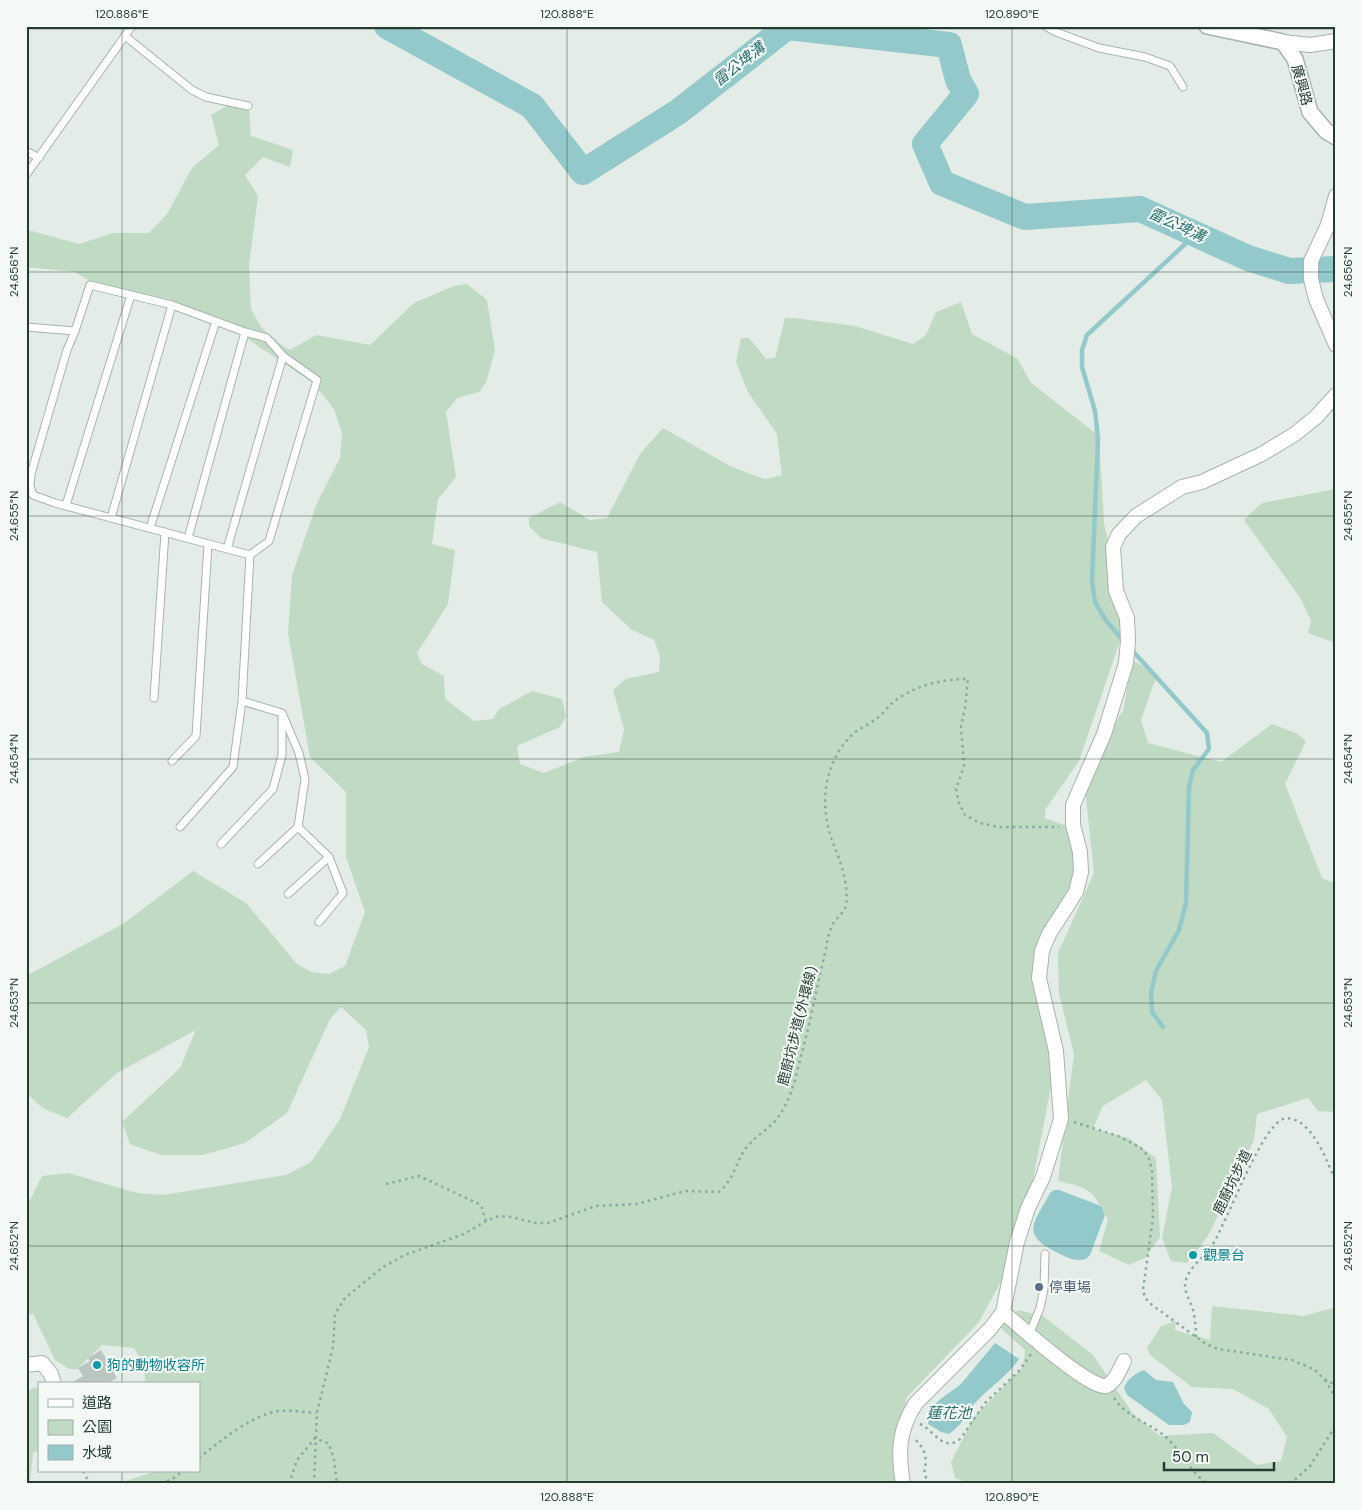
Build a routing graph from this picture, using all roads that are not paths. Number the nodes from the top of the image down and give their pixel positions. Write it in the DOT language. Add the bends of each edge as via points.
graph roads {
  1 [pos="132,26"];
  2 [pos="1045,26"];
  3 [pos="1207,26"];
  4 [pos="125,36"];
  5 [pos="1336,41"];
  6 [pos="1283,42"];
  7 [pos="1183,87"];
  8 [pos="248,106"];
  9 [pos="1336,137"];
  10 [pos="26,151"];
  11 [pos="39,158"];
  12 [pos="26,175"];
  13 [pos="1336,196"];
  14 [pos="131,295"];
  15 [pos="172,305"];
  16 [pos="216,321"];
  17 [pos="26,327"];
  18 [pos="75,331"];
  19 [pos="245,332"];
  20 [pos="1336,345"];
  21 [pos="283,356"];
  22 [pos="1336,395"];
  23 [pos="66,505"];
  24 [pos="110,518"];
  25 [pos="150,528"];
  26 [pos="165,532"];
  27 [pos="188,538"];
  28 [pos="208,544"];
  29 [pos="227,549"];
  30 [pos="250,555"];
  31 [pos="154,698"];
  32 [pos="242,701"];
  33 [pos="282,713"];
  34 [pos="172,761"];
  35 [pos="180,827"];
  36 [pos="298,827"];
  37 [pos="221,844"];
  38 [pos="329,857"];
  39 [pos="258,864"];
  40 [pos="288,894"];
  41 [pos="319,922"];
  42 [pos="1045,1254"];
  43 [pos="1003,1312"];
  44 [pos="1034,1339"];
  45 [pos="1124,1362"];
  46 [pos="26,1365"];
  47 [pos="53,1382"];
  48 [pos="903,1484"];
  1 -- 4 [label="lane"];
  2 -- 7 [label="lane" via="1099,48 1145,57 1170,66"];
  3 -- 6 [label="street"];
  4 -- 8 [label="lane" via="192,90 206,97"];
  4 -- 11 [label="lane"];
  5 -- 6 [label="street" via="1310,45"];
  6 -- 9 [label="street, 廣興路" via="1295,59 1310,112 1326,131"];
  10 -- 11 [label="lane"];
  11 -- 12 [label="lane"];
  13 -- 20 [label="street" via="1328,225 1311,261 1316,299"];
  14 -- 15 [label="lane"];
  14 -- 18 [label="lane" via="90,285"];
  14 -- 23 [label="lane"];
  15 -- 16 [label="lane"];
  15 -- 24 [label="lane"];
  16 -- 19 [label="lane"];
  16 -- 25 [label="lane"];
  17 -- 18 [label="lane"];
  18 -- 23 [label="lane" via="30,486 33,495"];
  19 -- 21 [label="lane" via="267,338"];
  19 -- 27 [label="lane"];
  21 -- 29 [label="lane"];
  21 -- 30 [label="lane" via="317,380 269,541"];
  22 -- 43 [label="street" via="1295,434 1262,454 1202,482 1182,487 1136,516 1118,534 1113,547 1116,591 1126,618 1126,658 1104,734 1073,804 1073,826 1081,872 1076,892 1049,934 1042,951 1039,978 1056,1051 1061,1119 1043,1177 1017,1242"];
  23 -- 24 [label="lane"];
  24 -- 25 [label="lane"];
  25 -- 26 [label="lane"];
  26 -- 27 [label="lane"];
  26 -- 31 [label="lane"];
  27 -- 28 [label="lane"];
  28 -- 29 [label="lane"];
  28 -- 34 [label="lane" via="196,736"];
  29 -- 30 [label="lane"];
  30 -- 32 [label="lane"];
  32 -- 33 [label="lane"];
  32 -- 35 [label="lane" via="233,767"];
  33 -- 36 [label="lane" via="299,753 305,779"];
  33 -- 37 [label="lane" via="282,755 273,789"];
  36 -- 38 [label="lane"];
  36 -- 39 [label="lane"];
  38 -- 40 [label="lane"];
  38 -- 41 [label="lane" via="344,893"];
  42 -- 44 [label="lane" via="1044,1289"];
  43 -- 44 [label="street"];
  43 -- 48 [label="street" via="907,1416 900,1436"];
  44 -- 45 [label="street" via="1099,1385 1106,1386 1113,1381"];
  46 -- 47 [label="street" via="42,1363"];
}
